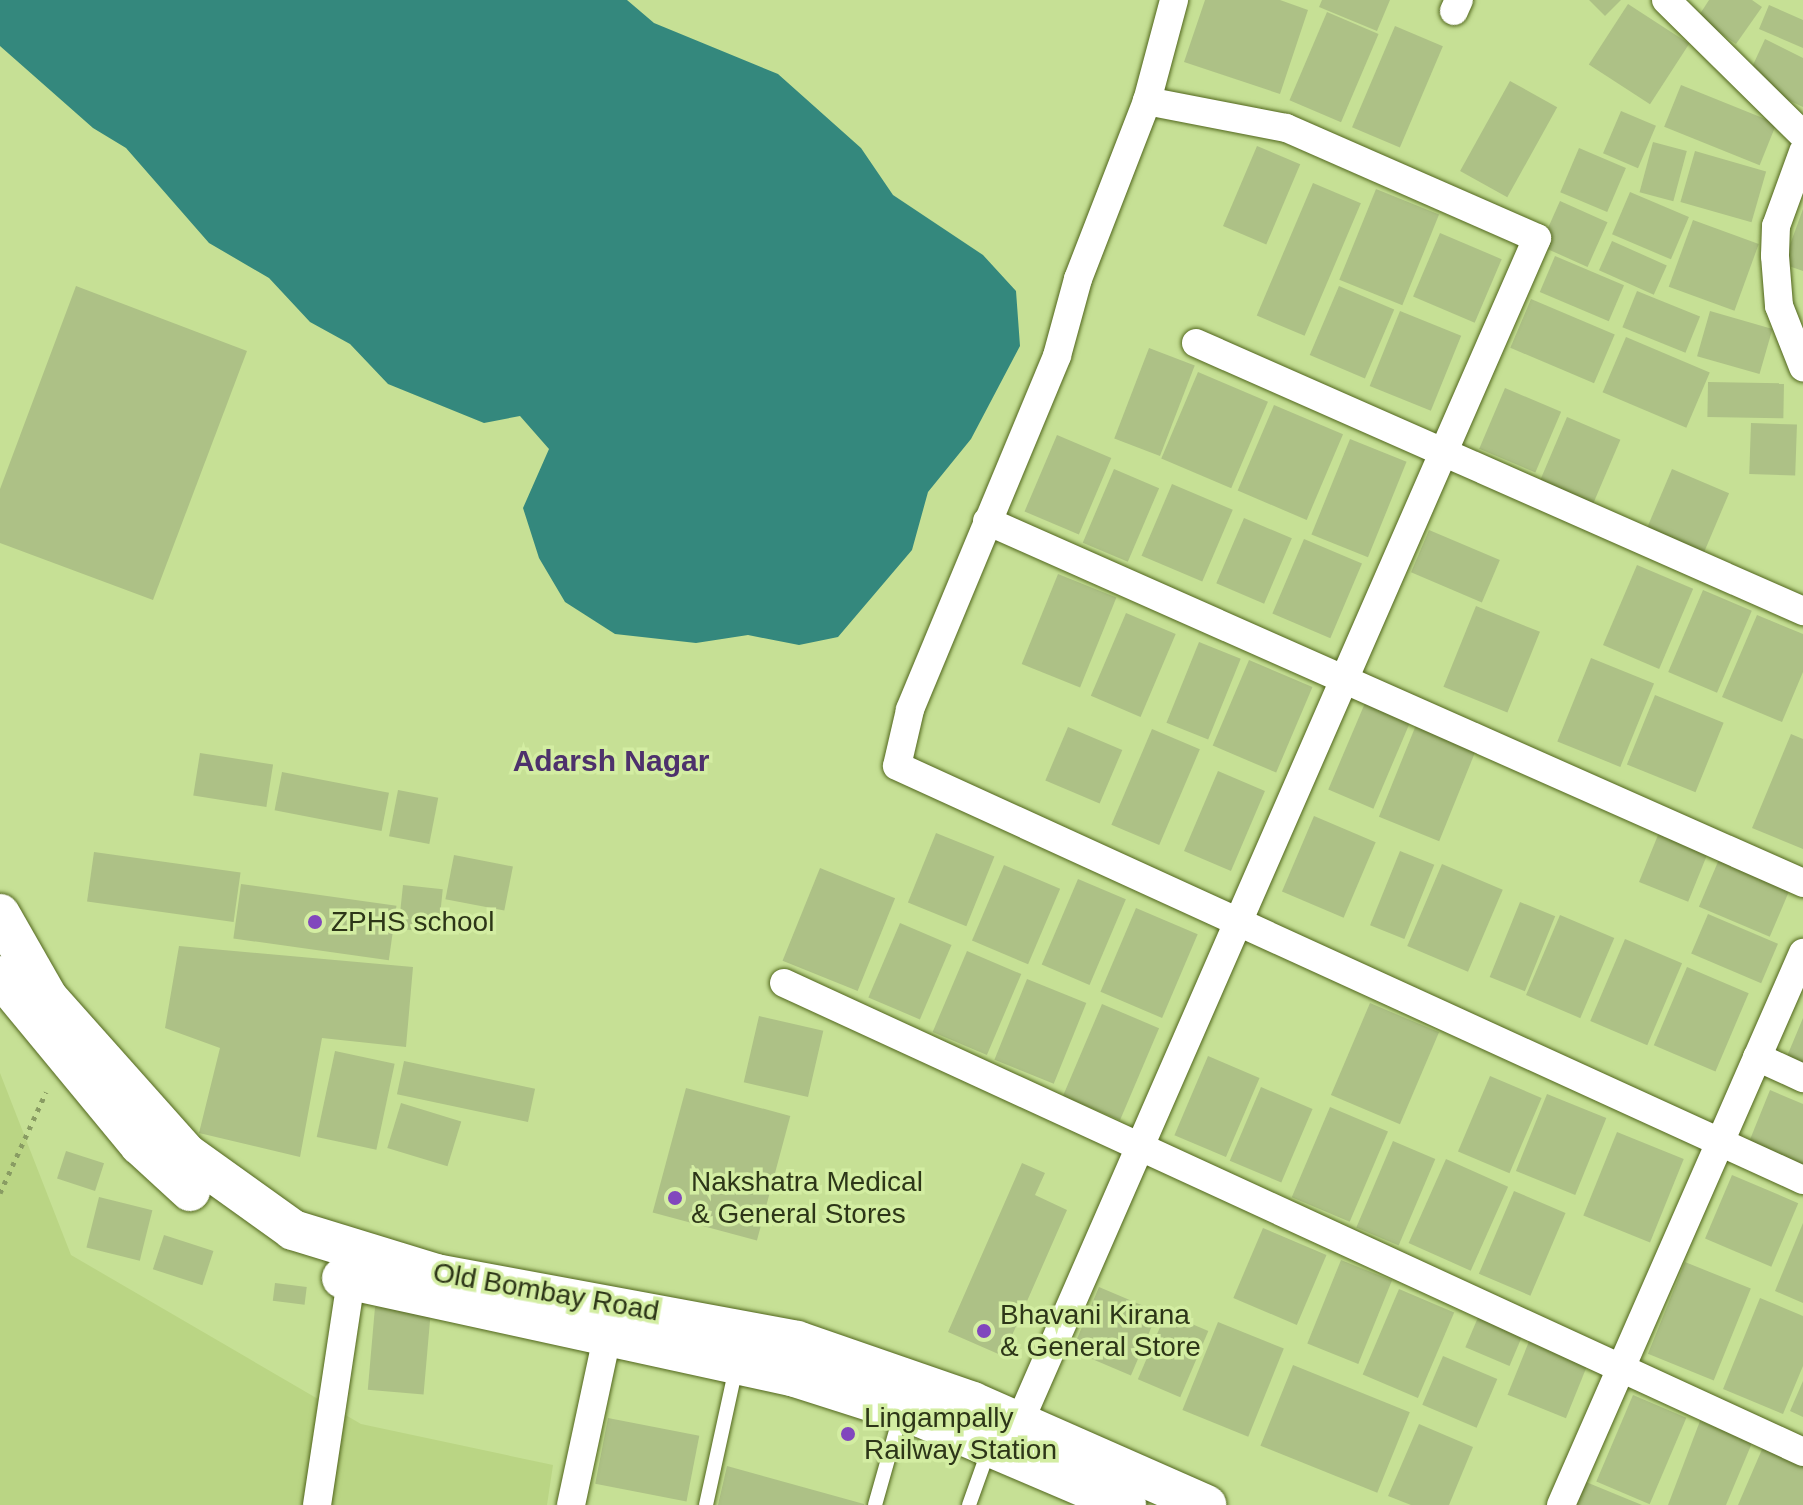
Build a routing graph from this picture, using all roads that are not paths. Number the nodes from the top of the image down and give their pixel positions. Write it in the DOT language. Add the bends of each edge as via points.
graph roads {
  1 [pos="1174,0"];
  2 [pos="1666,0"];
  3 [pos="1147,101"];
  4 [pos="1803,135"];
  5 [pos="1803,152"];
  6 [pos="1793,204"];
  7 [pos="1196,343"];
  8 [pos="1803,367"];
  9 [pos="1443,452"];
  10 [pos="987,521"];
  11 [pos="1803,611"];
  12 [pos="1343,680"];
  13 [pos="1803,883"];
  14 [pos="0,914"];
  15 [pos="1236,921"];
  16 [pos="1803,953"];
  17 [pos="0,976"];
  18 [pos="784,983"];
  19 [pos="1757,1057"];
  20 [pos="1803,1078"];
  21 [pos="1720,1142"];
  22 [pos="1137,1146"];
  23 [pos="1803,1180"];
  24 [pos="351,1281"];
  25 [pos="607,1337"];
  26 [pos="737,1363"];
  27 [pos="1620,1368"];
  28 [pos="901,1411"];
  29 [pos="1005,1433"];
  30 [pos="1803,1452"];
  31 [pos="317,1505"];
  32 [pos="571,1505"];
  33 [pos="706,1505"];
  34 [pos="875,1505"];
  35 [pos="969,1505"];
  36 [pos="1126,1505"];
  37 [pos="1206,1505"];
  38 [pos="1561,1505"];
  1 -- 3 [label="street"];
  2 -- 4 [label="street"];
  3 -- 9 [label="street" via="1286,128 1537,238"];
  3 -- 10 [label="street" via="1078,279 1057,356"];
  5 -- 6 [label="street"];
  6 -- 8 [label="street" via="1776,226 1779,306"];
  7 -- 9 [label="street"];
  9 -- 11 [label="street"];
  9 -- 12 [label="street"];
  10 -- 12 [label="street"];
  10 -- 15 [label="street" via="910,710 897,766"];
  12 -- 13 [label="street"];
  12 -- 15 [label="street"];
  14 -- 29 [label="main road, Old Bombay Road" via="48,998 187,1154 293,1230 436,1274 797,1341"];
  15 -- 21 [label="street"];
  15 -- 22 [label="street"];
  16 -- 19 [label="street"];
  17 -- 24 [label="main road, Old Bombay Road" via="140,1145 214,1211 278,1252"];
  18 -- 22 [label="street"];
  19 -- 20 [label="street"];
  19 -- 21 [label="street"];
  21 -- 23 [label="street"];
  21 -- 27 [label="street"];
  22 -- 27 [label="street"];
  22 -- 29 [label="street"];
  24 -- 25 [label="main road, Old Bombay Road"];
  24 -- 31 [label="street"];
  25 -- 26 [label="main road, Old Bombay Road"];
  25 -- 32 [label="street"];
  26 -- 28 [label="main road, Old Bombay Road"];
  26 -- 33 [label="lane"];
  27 -- 30 [label="street"];
  27 -- 38 [label="street"];
  28 -- 29 [label="main road, Old Bombay Road"];
  28 -- 34 [label="lane"];
  29 -- 35 [label="lane"];
  29 -- 36 [label="main road, Old Bombay Road"];
  29 -- 37 [label="main road, Old Bombay Road"];
}
